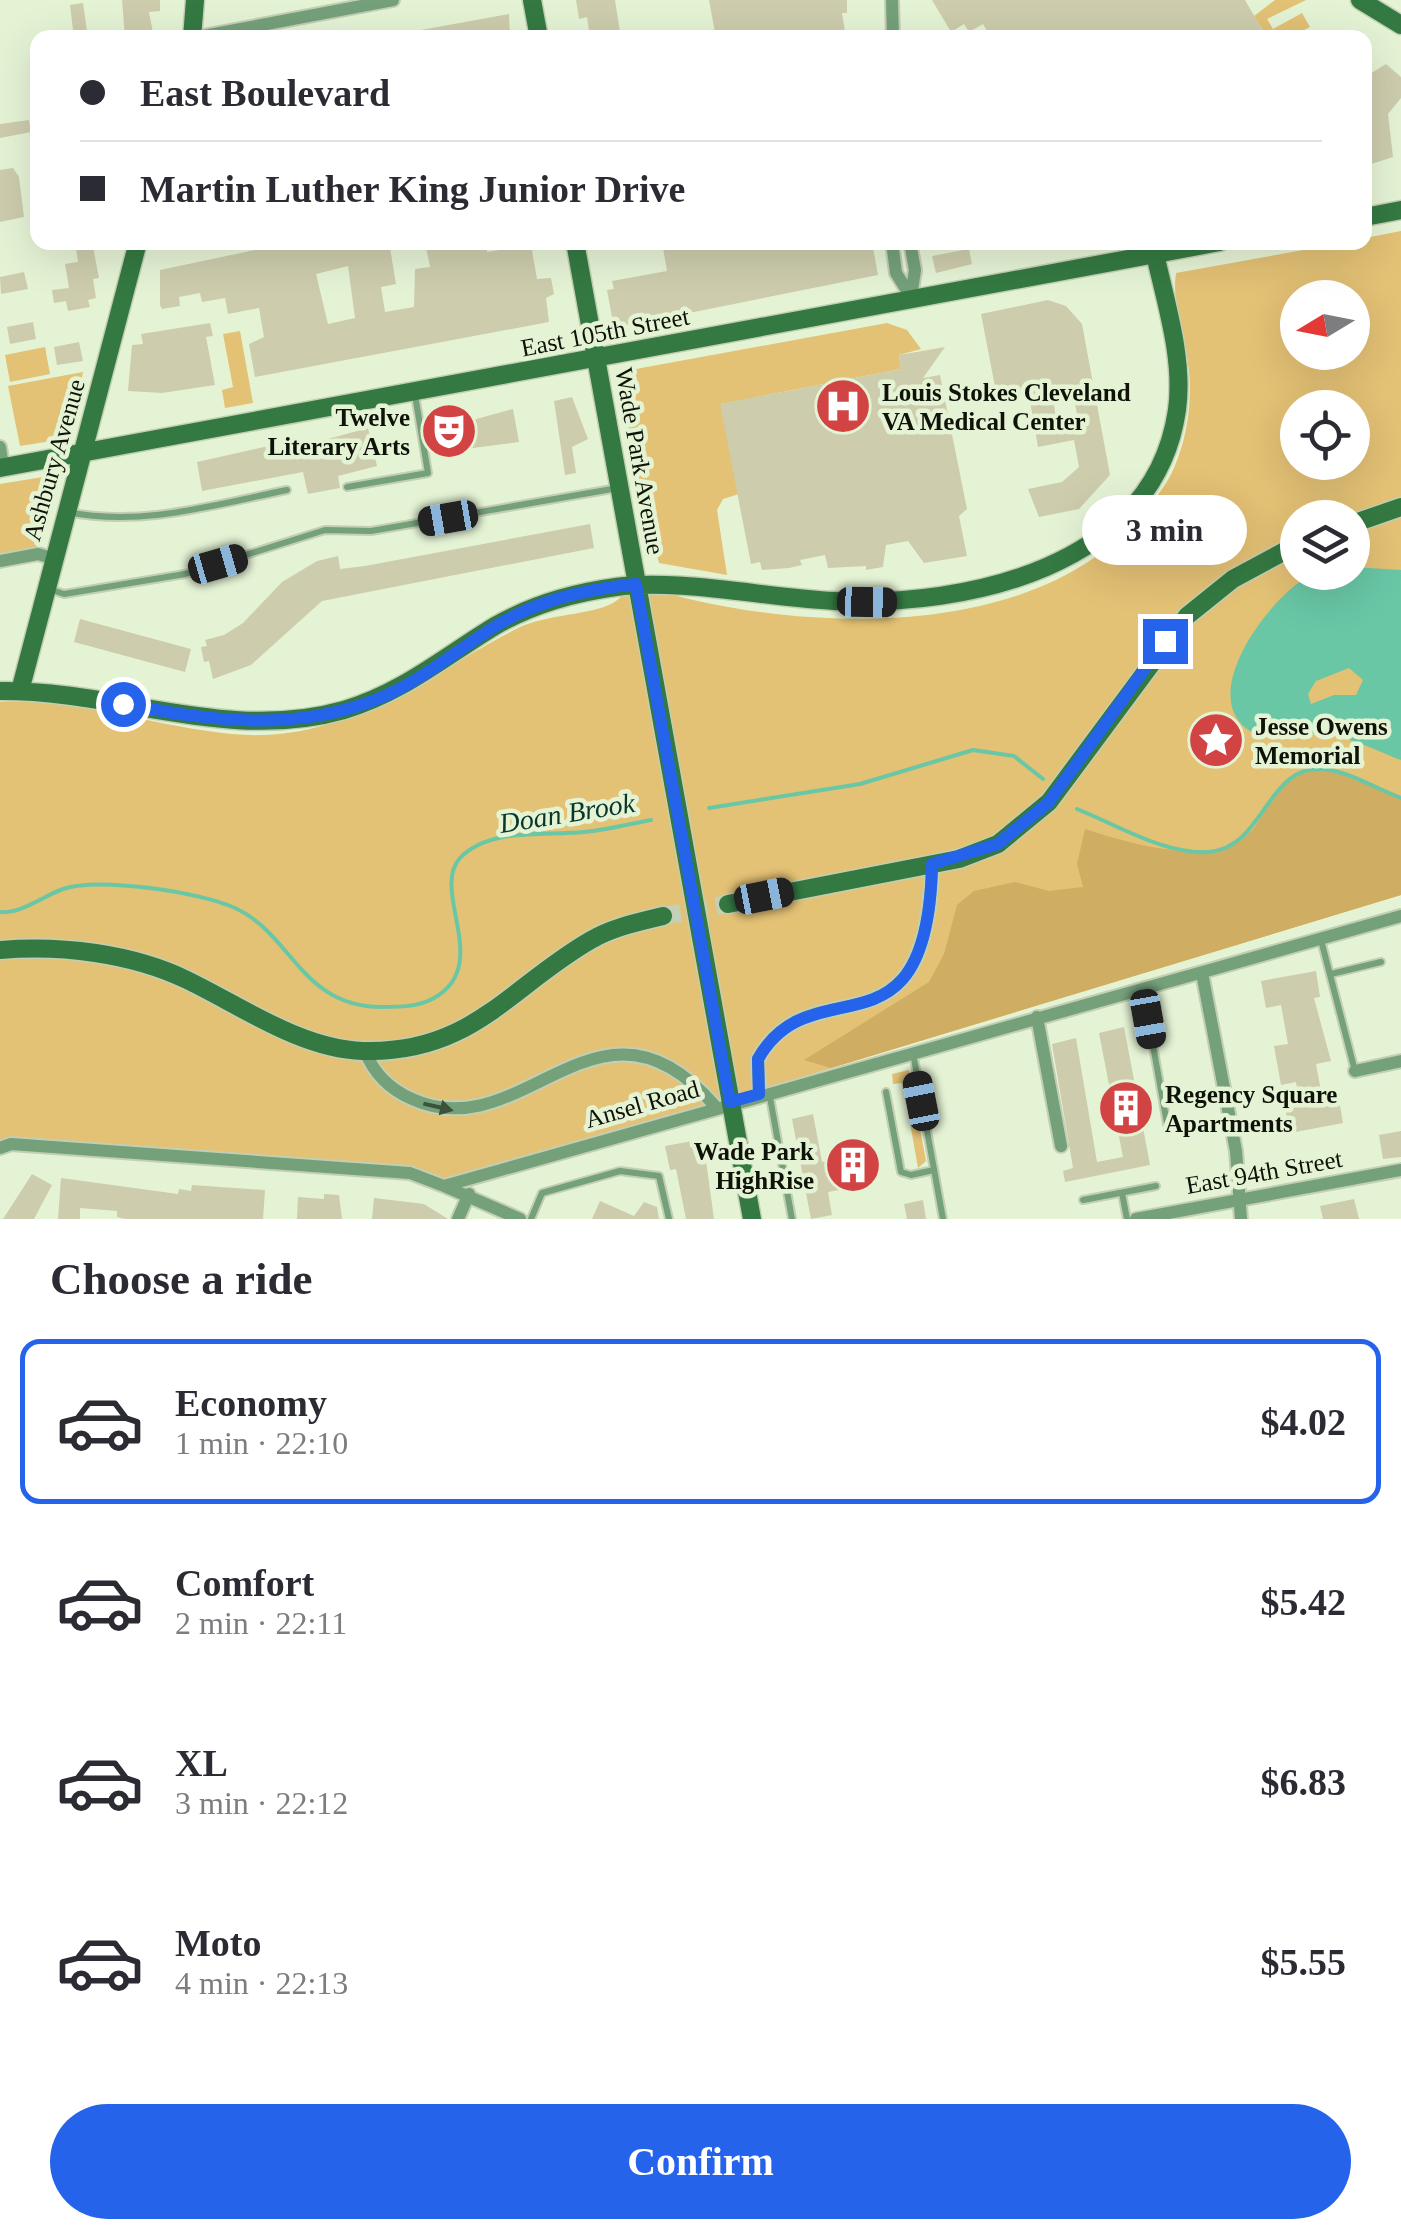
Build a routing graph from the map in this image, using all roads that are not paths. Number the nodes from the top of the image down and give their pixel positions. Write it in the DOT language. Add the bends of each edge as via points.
graph roads {
  1 [pos="196,0"];
  2 [pos="393,0"];
  3 [pos="532,0"];
  4 [pos="892,0"];
  5 [pos="1360,0"];
  6 [pos="1401,25"];
  7 [pos="193,30"];
  8 [pos="234,30"];
  9 [pos="538,30"];
  10 [pos="893,30"];
  11 [pos="1401,210"];
  12 [pos="1372,216"];
  13 [pos="136,250"];
  14 [pos="576,250"];
  15 [pos="893,250"];
  16 [pos="911,250"];
  17 [pos="1177,250"];
  18 [pos="1155,254"];
  19 [pos="911,297"];
  20 [pos="596,360"];
  21 [pos="415,393"];
  22 [pos="0,447"];
  23 [pos="84,454"];
  24 [pos="2,468"];
  25 [pos="347,487"];
  26 [pos="620,488"];
  27 [pos="287,490"];
  28 [pos="1401,507"];
  29 [pos="66,512"];
  30 [pos="1370,518"];
  31 [pos="1280,554"];
  32 [pos="52,558"];
  33 [pos="0,561"];
  34 [pos="636,584"];
  35 [pos="45,588"];
  36 [pos="20,691"];
  37 [pos="0,692"];
  38 [pos="932,864"];
  39 [pos="728,904"];
  40 [pos="664,916"];
  41 [pos="1401,916"];
  42 [pos="1320,939"];
  43 [pos="0,950"];
  44 [pos="1380,962"];
  45 [pos="1202,973"];
  46 [pos="1331,974"];
  47 [pos="1143,989"];
  48 [pos="1037,1017"];
  49 [pos="365,1051"];
  50 [pos="912,1051"];
  51 [pos="1401,1061"];
  52 [pos="1355,1071"];
  53 [pos="764,1092"];
  54 [pos="886,1092"];
  55 [pos="723,1104"];
  56 [pos="1168,1129"];
  57 [pos="1061,1146"];
  58 [pos="0,1148"];
  59 [pos="934,1170"];
  60 [pos="1401,1170"];
  61 [pos="444,1186"];
  62 [pos="1156,1186"];
  63 [pos="1122,1192"];
  64 [pos="469,1194"];
  65 [pos="1083,1200"];
  66 [pos="1240,1200"];
  67 [pos="458,1219"];
  68 [pos="520,1219"];
  69 [pos="530,1219"];
  70 [pos="668,1219"];
  71 [pos="752,1219"];
  72 [pos="792,1219"];
  73 [pos="943,1219"];
  74 [pos="1127,1219"];
  75 [pos="1136,1219"];
  76 [pos="1241,1219"];
  1 -- 7 [label="street"];
  2 -- 8 [label="street"];
  3 -- 9 [label="street"];
  4 -- 10 [label="street"];
  5 -- 6 [label="street"];
  11 -- 12 [label="street"];
  13 -- 23 [label="street, Ashbury Avenue"];
  14 -- 20 [label="street, Wade Park Avenue"];
  15 -- 19 [label="street" via="896,273"];
  16 -- 19 [label="street"];
  17 -- 18 [label="street, East 105th Street"];
  18 -- 19 [label="street, East 105th Street"];
  18 -- 34 [label="street" via="1179,385 1174,429 1138,498 1084,548 1010,582 901,602"];
  19 -- 20 [label="street, East 105th Street"];
  20 -- 21 [label="street, East 105th Street"];
  20 -- 26 [label="street, Wade Park Avenue"];
  21 -- 23 [label="street, East 105th Street"];
  21 -- 25 [label="lane" via="428,473"];
  22 -- 24 [label="street"];
  23 -- 24 [label="street, East 105th Street"];
  23 -- 29 [label="street, Ashbury Avenue"];
  26 -- 34 [label="street, Wade Park Avenue"];
  26 -- 35 [label="lane" via="372,531 325,530 185,574 106,589 64,594"];
  27 -- 29 [label="lane" via="127,520"];
  28 -- 30 [label="street"];
  29 -- 32 [label="street, Ashbury Avenue"];
  31 -- 38 [label="street" via="1187,616 1066,780 1025,824 986,850"];
  32 -- 33 [label="street"];
  32 -- 35 [label="street, Ashbury Avenue"];
  34 -- 36 [label="street" via="563,595 519,613 399,689 311,718 236,723"];
  34 -- 55 [label="street, Wade Park Avenue"];
  35 -- 36 [label="street, Ashbury Avenue"];
  36 -- 37 [label="street"];
  38 -- 39 [label="street"];
  38 -- 53 [label="street" via="924,934 911,970 882,997 806,1018 781,1032 758,1059"];
  40 -- 49 [label="street" via="591,940 458,1032"];
  41 -- 42 [label="street, Ansel Road"];
  42 -- 45 [label="street, Ansel Road"];
  42 -- 46 [label="lane"];
  43 -- 49 [label="street" via="63,949 158,969 290,1031"];
  44 -- 46 [label="lane"];
  45 -- 47 [label="street, Ansel Road"];
  45 -- 66 [label="street"];
  46 -- 52 [label="lane"];
  47 -- 48 [label="street, Ansel Road"];
  47 -- 56 [label="lane"];
  48 -- 50 [label="street, Ansel Road"];
  48 -- 57 [label="street"];
  49 -- 55 [label="street, one-way" via="393,1088 440,1110 491,1103 578,1061 616,1055 678,1072"];
  50 -- 53 [label="street, Ansel Road"];
  50 -- 59 [label="lane"];
  51 -- 52 [label="street"];
  53 -- 55 [label="street, Ansel Road"];
  53 -- 72 [label="lane"];
  54 -- 59 [label="lane" via="901,1172"];
  55 -- 61 [label="street, Ansel Road"];
  55 -- 71 [label="street, Wade Park Avenue"];
  58 -- 61 [label="street" via="410,1174"];
  59 -- 73 [label="lane"];
  60 -- 66 [label="street, East 94th Street"];
  61 -- 64 [label="street"];
  62 -- 63 [label="lane"];
  63 -- 65 [label="lane"];
  63 -- 74 [label="lane"];
  64 -- 67 [label="street"];
  64 -- 68 [label="street"];
  66 -- 75 [label="street, East 94th Street"];
  66 -- 76 [label="street"];
  69 -- 70 [label="lane" via="542,1193 620,1170 659,1176"];
}
